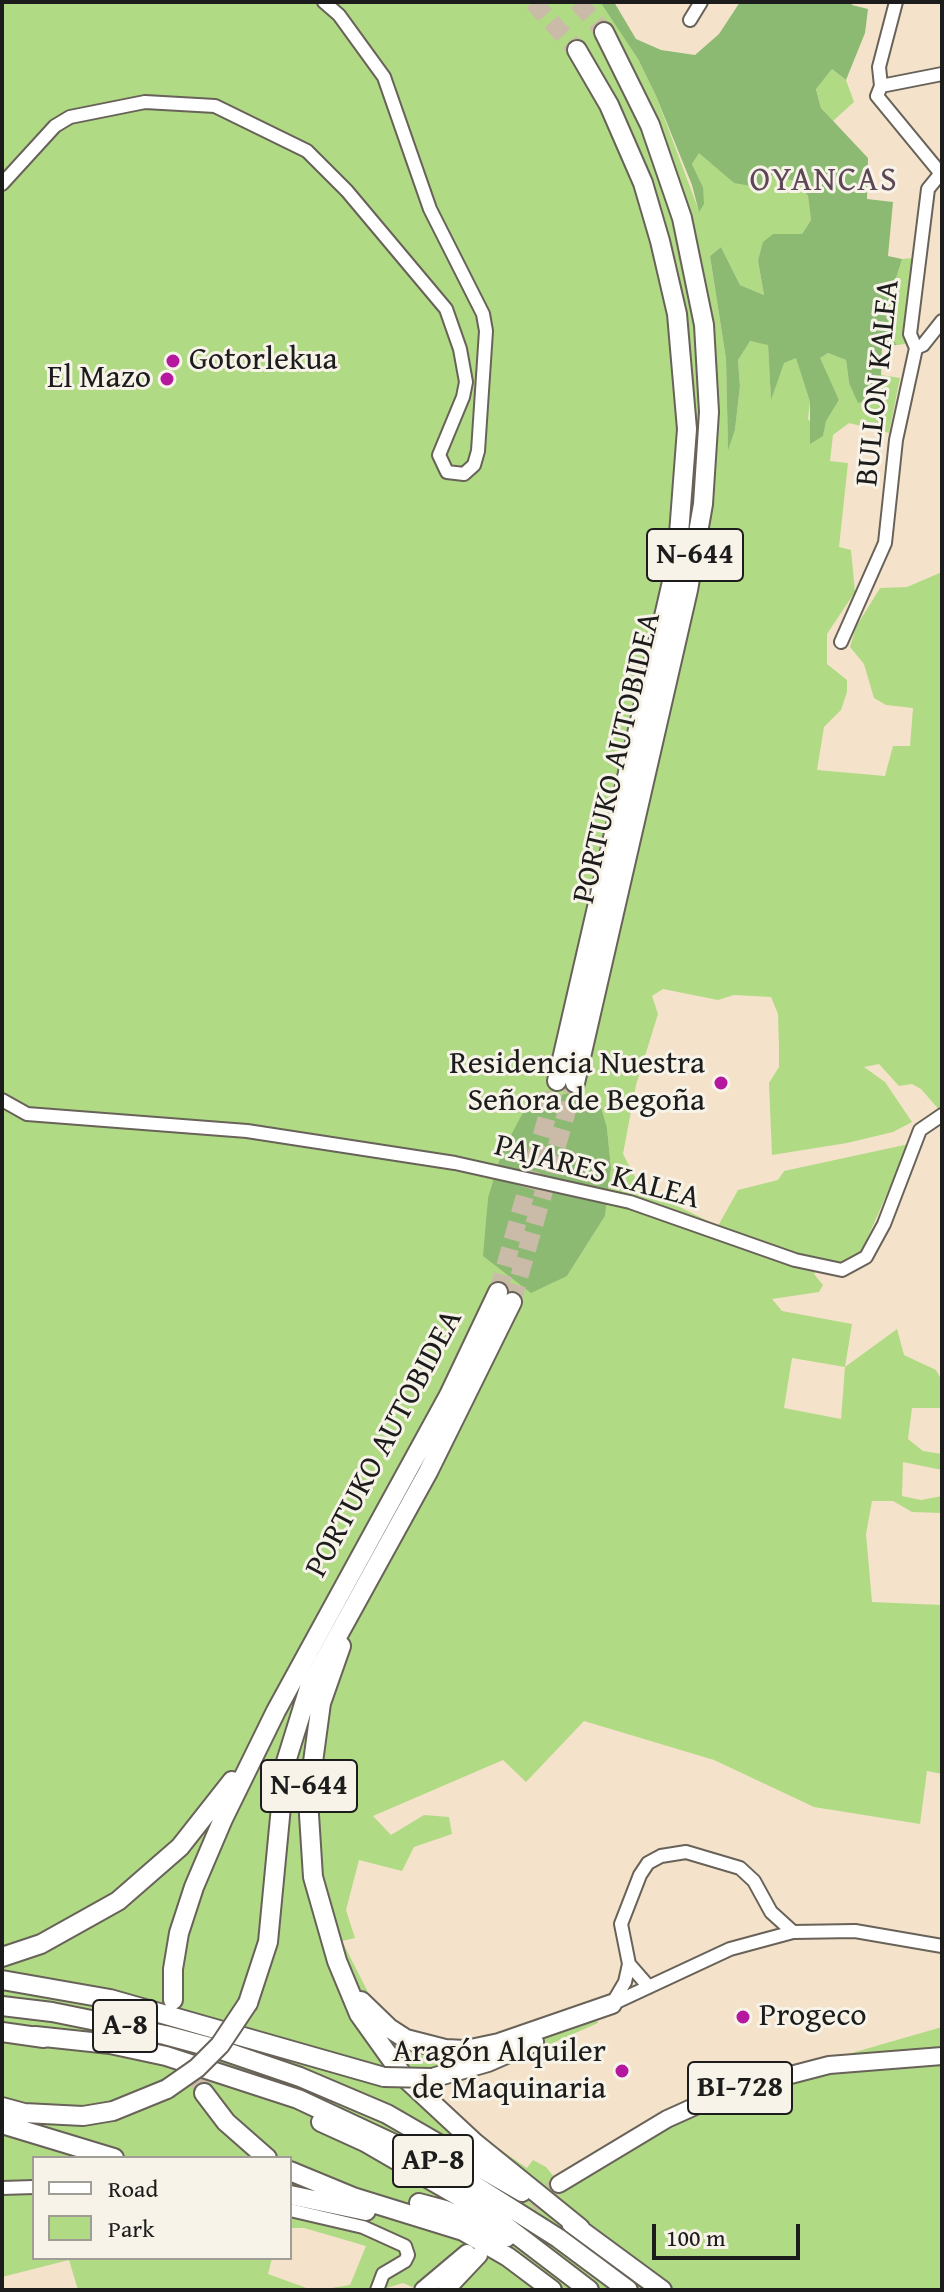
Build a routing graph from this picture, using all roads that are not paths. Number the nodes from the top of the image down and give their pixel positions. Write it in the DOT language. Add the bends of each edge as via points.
graph roads {
  1 [pos="324,2"];
  2 [pos="701,2"];
  3 [pos="896,2"];
  4 [pos="690,20"];
  5 [pos="604,32"];
  6 [pos="577,50"];
  7 [pos="942,74"];
  8 [pos="881,86"];
  9 [pos="942,173"];
  10 [pos="2,184"];
  11 [pos="942,321"];
  12 [pos="916,348"];
  13 [pos="841,642"];
  14 [pos="2,1100"];
  15 [pos="942,1115"];
  16 [pos="363,1595"];
  17 [pos="276,1711"];
  18 [pos="793,1932"];
  19 [pos="942,1946"];
  20 [pos="2,1957"];
  21 [pos="629,1964"];
  22 [pos="345,1979"];
  23 [pos="2,1980"];
  24 [pos="649,1987"];
  25 [pos="173,2000"];
  26 [pos="612,2004"];
  27 [pos="2,2006"];
  28 [pos="2,2032"];
  29 [pos="35,2036"];
  30 [pos="942,2056"];
  31 [pos="942,2067"];
  32 [pos="204,2093"];
  33 [pos="2,2107"];
  34 [pos="2,2124"];
  35 [pos="107,2156"];
  36 [pos="265,2156"];
  37 [pos="299,2175"];
  38 [pos="32,2187"];
  39 [pos="2,2188"];
  40 [pos="292,2195"];
  41 [pos="292,2210"];
  42 [pos="580,2228"];
  43 [pos="542,2254"];
  44 [pos="531,2273"];
  45 [pos="377,2290"];
  46 [pos="423,2290"];
  47 [pos="446,2290"];
  48 [pos="552,2290"];
  49 [pos="589,2290"];
  50 [pos="628,2290"];
  51 [pos="662,2290"];
  1 -- 10 [label="street" via="366,49 389,87 430,209 483,314 478,451 464,474 447,472 439,455 466,382 446,309 307,151 215,106 145,102 70,117 55,126"];
  2 -- 4 [label="street"];
  3 -- 8 [label="street" via="879,67"];
  5 -- 6 [label="highway, PORTUKO AUTOBIDEA / N-644" via="650,125 682,218 704,325 709,412 703,504 688,590 566,1082 677,560 687,429 677,314 660,241 643,183 609,105"];
  7 -- 8 [label="street"];
  8 -- 9 [label="street" via="880,103"];
  9 -- 12 [label="street, BULLON KALEA" via="928,189 910,334"];
  11 -- 12 [label="street"];
  12 -- 13 [label="street, BULLON KALEA" via="896,440 885,543"];
  14 -- 15 [label="street, PAJARES KALEA" via="27,1114 247,1131 455,1163 630,1202 795,1260 842,1270 866,1257 920,1130"];
  16 -- 17 [label="highway, PORTUKO AUTOBIDEA / N-644" via="428,1472 505,1297"];
  16 -- 22 [label="highway, N-644" via="321,1703 308,1799 320,1910"];
  16 -- 33 [label="highway, bridge" via="321,1663 294,1728 280,1792 268,1942 248,2003 220,2045 167,2089 113,2111 83,2116"];
  17 -- 20 [label="highway, N-644" via="205,1818 149,1877 83,1923"];
  17 -- 25 [label="highway, N-644" via="194,1887 176,1949"];
  18 -- 19 [label="street" via="855,1931"];
  18 -- 21 [label="street" via="771,1912 740,1868 674,1852 648,1863 628,1904 621,1924"];
  18 -- 24 [label="street" via="748,1941"];
  21 -- 24 [label="street"];
  21 -- 26 [label="street"];
  22 -- 26 [label="highway, N-644" via="389,2028 406,2039 445,2049 499,2043"];
  22 -- 42 [label="highway, N-644" via="359,2014 404,2077"];
  23 -- 26 [label="highway, bridge" via="110,1999 384,2077 432,2078 488,2062"];
  24 -- 26 [label="street"];
  27 -- 42 [label="highway, A-8" via="165,2035 300,2077 387,2114"];
  28 -- 29 [label="highway, A-8"];
  29 -- 43 [label="highway, A-8" via="167,2068 312,2118 443,2185"];
  29 -- 50 [label="highway, AP-8" via="166,2056 298,2099 452,2171"];
  30 -- 31 [label="main road, BI-728" via="829,2065 729,2091 667,2119 561,2187 740,2098 856,2072"];
  32 -- 36 [label="highway" via="226,2122"];
  34 -- 35 [label="highway"];
  37 -- 43 [label="highway" via="445,2210"];
  37 -- 44 [label="highway" via="463,2231"];
  38 -- 39 [label="street"];
  40 -- 44 [label="highway" via="459,2237"];
  41 -- 45 [label="street" via="363,2227 405,2246 405,2261 383,2274"];
  42 -- 51 [label="highway, A-8"];
  43 -- 49 [label="highway, A-8"];
  44 -- 48 [label="highway"];
  46 -- 47 [label="main road" via="473,2254"];
}
